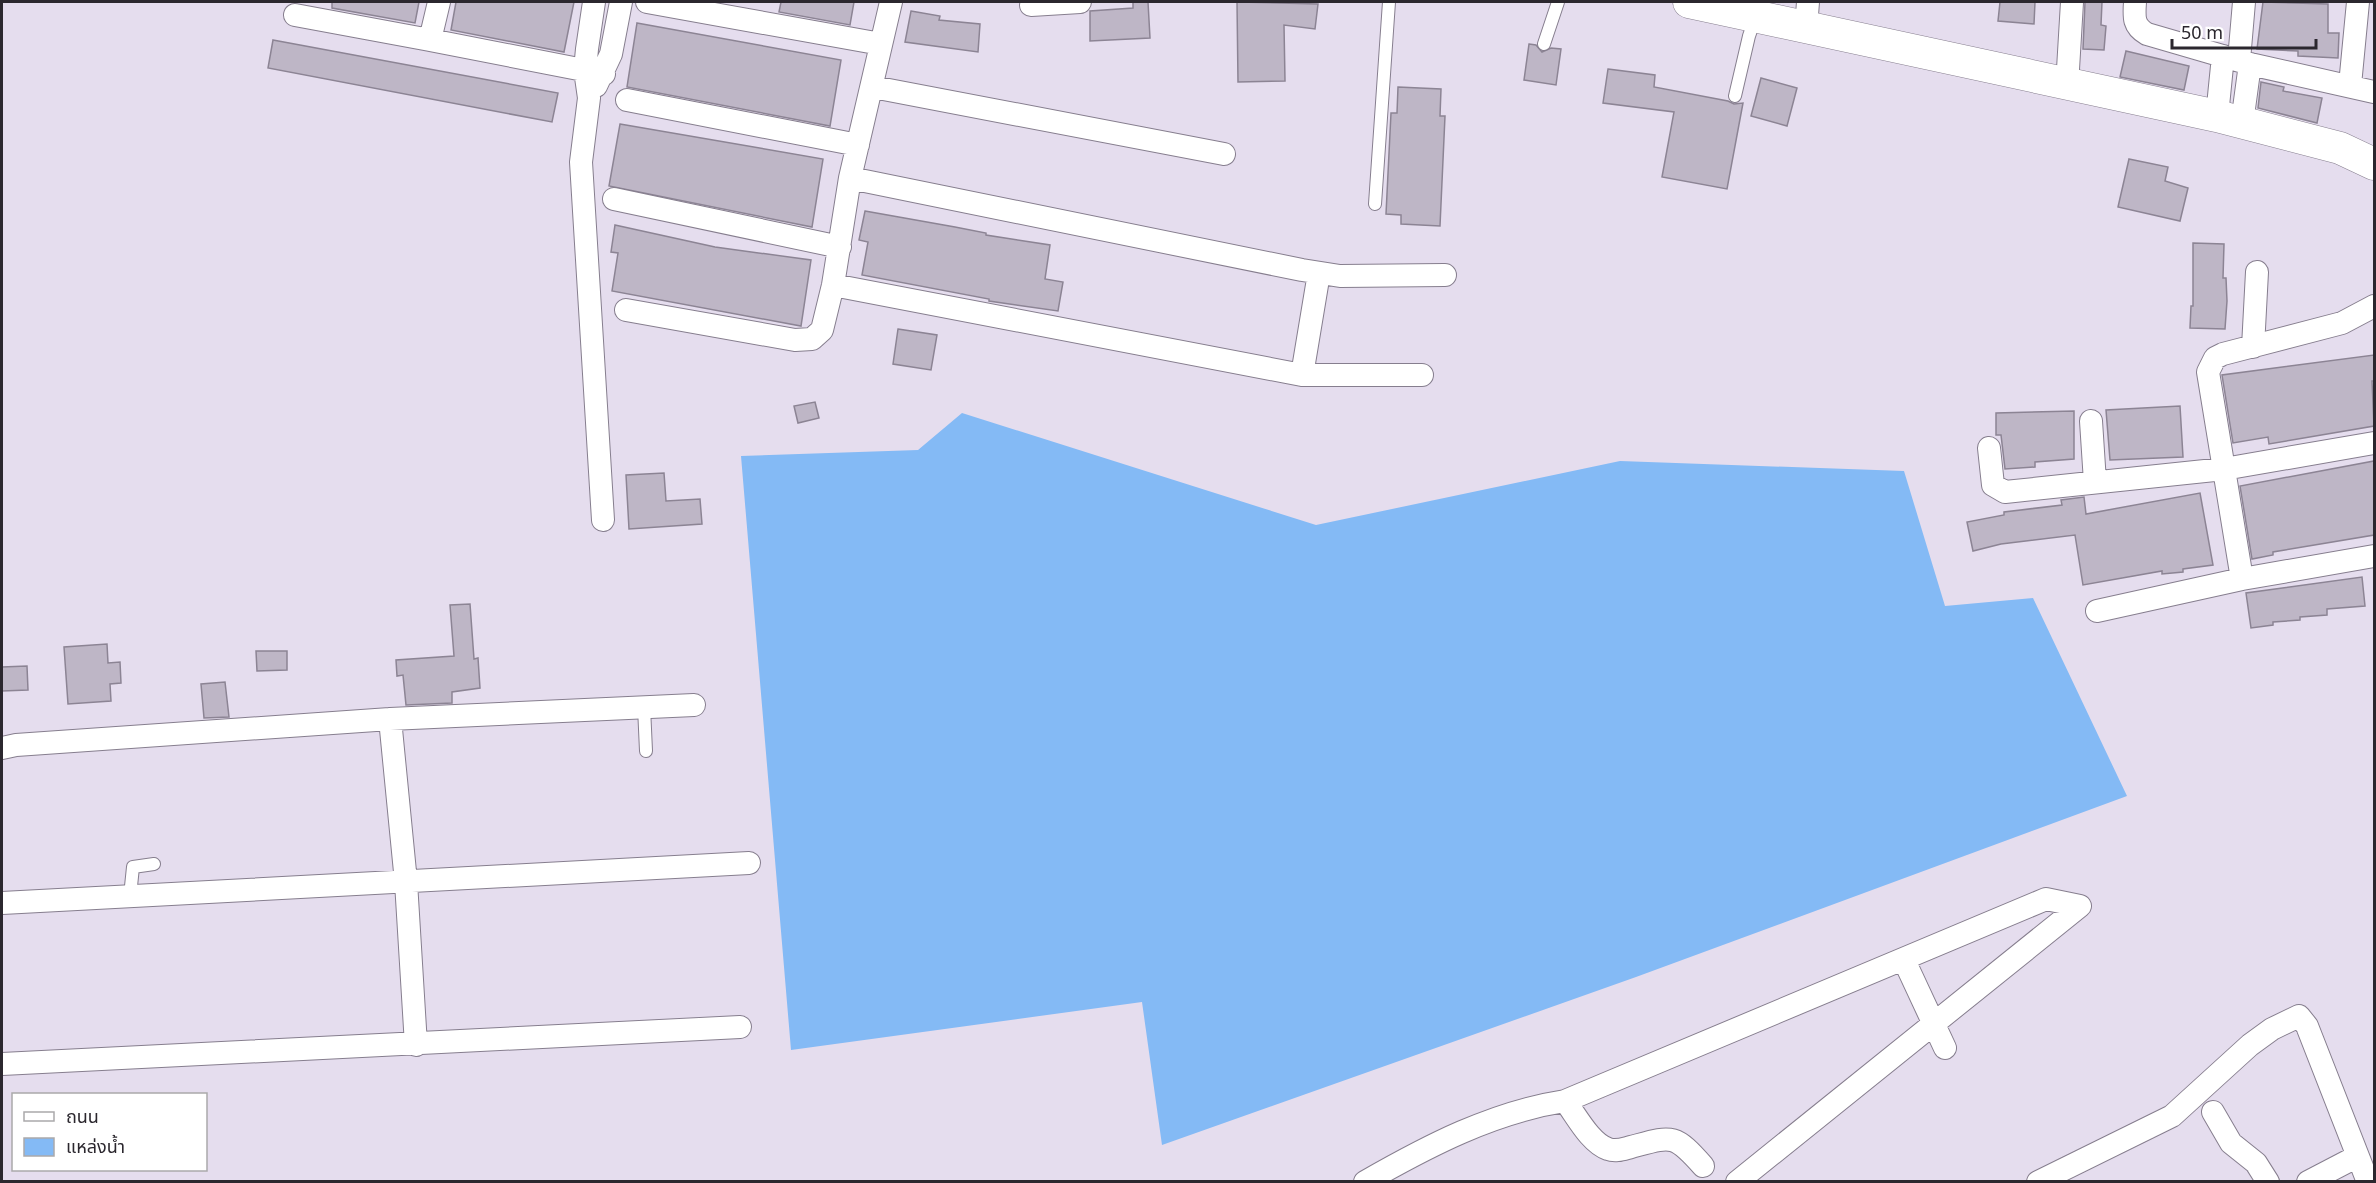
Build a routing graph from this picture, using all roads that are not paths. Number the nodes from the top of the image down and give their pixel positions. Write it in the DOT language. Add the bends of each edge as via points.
graph roads {
  1 [pos="439,2"];
  2 [pos="594,2"];
  3 [pos="621,2"];
  4 [pos="647,2"];
  5 [pos="891,2"];
  6 [pos="1080,2"];
  7 [pos="1389,2"];
  8 [pos="1558,2"];
  9 [pos="1689,2"];
  10 [pos="2073,2"];
  11 [pos="2135,2"];
  12 [pos="2244,2"];
  13 [pos="2358,2"];
  14 [pos="1031,5"];
  15 [pos="295,15"];
  16 [pos="1807,15"];
  17 [pos="1752,26"];
  18 [pos="430,40"];
  19 [pos="881,44"];
  20 [pos="1544,44"];
  21 [pos="2237,60"];
  22 [pos="595,72"];
  23 [pos="2067,86"];
  24 [pos="2350,86"];
  25 [pos="873,87"];
  26 [pos="2374,92"];
  27 [pos="1736,96"];
  28 [pos="627,100"];
  29 [pos="2230,120"];
  30 [pos="858,145"];
  31 [pos="1224,154"];
  32 [pos="2374,164"];
  33 [pos="850,178"];
  34 [pos="614,199"];
  35 [pos="1375,204"];
  36 [pos="840,247"];
  37 [pos="2257,272"];
  38 [pos="1318,273"];
  39 [pos="1445,275"];
  40 [pos="833,285"];
  41 [pos="2374,306"];
  42 [pos="626,310"];
  43 [pos="2253,347"];
  44 [pos="1302,375"];
  45 [pos="1422,375"];
  46 [pos="2091,421"];
  47 [pos="2374,443"];
  48 [pos="1989,448"];
  49 [pos="2224,469"];
  50 [pos="2095,483"];
  51 [pos="603,520"];
  52 [pos="2374,556"];
  53 [pos="2242,579"];
  54 [pos="2097,611"];
  55 [pos="694,705"];
  56 [pos="644,707"];
  57 [pos="390,719"];
  58 [pos="2,748"];
  59 [pos="646,751"];
  60 [pos="749,863"];
  61 [pos="154,864"];
  62 [pos="406,882"];
  63 [pos="130,896"];
  64 [pos="2,903"];
  65 [pos="1904,960"];
  66 [pos="1934,1023"];
  67 [pos="740,1027"];
  68 [pos="416,1045"];
  69 [pos="1945,1048"];
  70 [pos="2,1064"];
  71 [pos="1565,1101"];
  72 [pos="2213,1112"];
  73 [pos="2356,1157"];
  74 [pos="1703,1166"];
  75 [pos="1365,1182"];
  76 [pos="1737,1182"];
  77 [pos="2038,1182"];
  78 [pos="2268,1182"];
  79 [pos="2308,1182"];
  80 [pos="2368,1182"];
  1 -- 18 [label="street"];
  2 -- 22 [label="street"];
  3 -- 22 [label="street" via="612,54"];
  4 -- 19 [label="street"];
  5 -- 19 [label="street"];
  6 -- 14 [label="street"];
  7 -- 35 [label="lane"];
  8 -- 20 [label="lane"];
  9 -- 17 [label="street"];
  10 -- 23 [label="street"];
  11 -- 21 [label="street" via="2134,21 2147,34"];
  12 -- 21 [label="street"];
  13 -- 24 [label="street"];
  15 -- 18 [label="street"];
  16 -- 17 [label="street"];
  16 -- 23 [label="street"];
  17 -- 27 [label="lane"];
  18 -- 22 [label="street"];
  19 -- 25 [label="street"];
  21 -- 24 [label="street"];
  21 -- 29 [label="street"];
  22 -- 51 [label="street" via="581,162"];
  23 -- 29 [label="street"];
  24 -- 26 [label="street"];
  25 -- 30 [label="street"];
  25 -- 31 [label="street"];
  28 -- 30 [label="street"];
  29 -- 32 [label="street" via="2340,148"];
  30 -- 33 [label="street"];
  33 -- 36 [label="street"];
  33 -- 38 [label="street"];
  34 -- 36 [label="street"];
  36 -- 40 [label="street"];
  37 -- 43 [label="street"];
  38 -- 39 [label="street"];
  38 -- 44 [label="street"];
  40 -- 42 [label="street" via="822,330 812,339 795,340"];
  40 -- 44 [label="street"];
  41 -- 43 [label="street" via="2342,323"];
  43 -- 49 [label="street" via="2215,358 2208,372"];
  44 -- 45 [label="street"];
  46 -- 50 [label="street"];
  47 -- 49 [label="street"];
  48 -- 50 [label="street" via="1993,485 2005,492"];
  49 -- 50 [label="street"];
  49 -- 53 [label="street"];
  52 -- 53 [label="street"];
  53 -- 54 [label="street"];
  55 -- 56 [label="street"];
  56 -- 57 [label="street"];
  56 -- 59 [label="lane"];
  57 -- 58 [label="street"];
  57 -- 62 [label="street"];
  60 -- 62 [label="street"];
  61 -- 63 [label="lane" via="133,867"];
  62 -- 63 [label="street"];
  62 -- 68 [label="street"];
  63 -- 64 [label="street"];
  65 -- 66 [label="street"];
  65 -- 66 [label="street" via="2046,899 2080,906"];
  65 -- 71 [label="street"];
  66 -- 69 [label="street"];
  66 -- 76 [label="street"];
  67 -- 68 [label="street"];
  68 -- 70 [label="street"];
  71 -- 74 [label="street" via="1607,1149 1618,1151 1661,1139 1676,1140"];
  71 -- 75 [label="street" via="1535,1106 1442,1139"];
  72 -- 78 [label="street" via="2232,1143 2256,1163"];
  73 -- 77 [label="street" via="2307,1026 2299,1016 2250,1045 2172,1116"];
  73 -- 79 [label="street"];
  73 -- 80 [label="street"];
}
